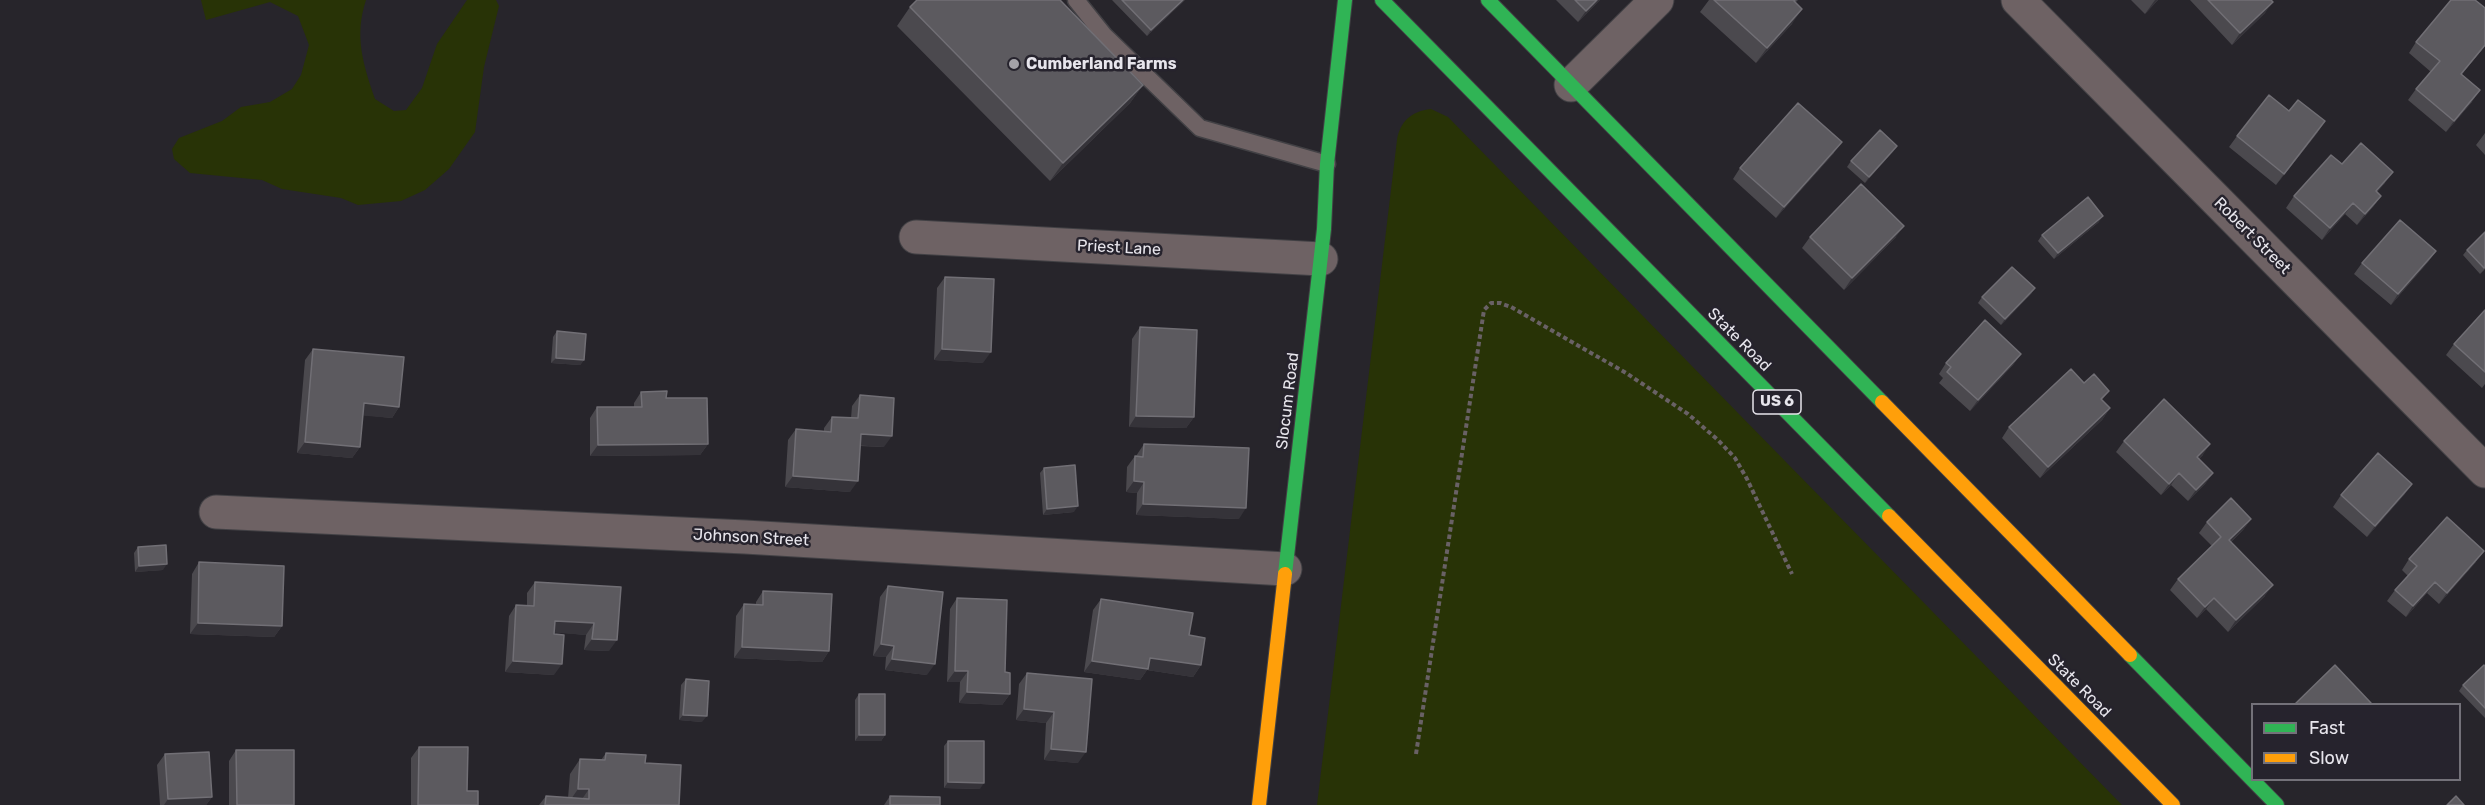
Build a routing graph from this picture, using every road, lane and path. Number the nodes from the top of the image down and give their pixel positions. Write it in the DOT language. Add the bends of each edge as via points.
graph roads {
  1 [pos="1076,0"];
  2 [pos="1345,0"];
  3 [pos="1382,0"];
  4 [pos="1488,0"];
  5 [pos="1657,0"];
  6 [pos="2018,0"];
  7 [pos="1571,85"];
  8 [pos="1327,164"];
  9 [pos="916,237"];
  10 [pos="1321,259"];
  11 [pos="2485,471"];
  12 [pos="216,512"];
  13 [pos="1285,569"];
  14 [pos="1792,574"];
  15 [pos="1416,754"];
  16 [pos="2251,778"];
  17 [pos="2253,781"];
  18 [pos="1259,805"];
  19 [pos="2173,805"];
  20 [pos="2277,805"];
  1 -- 8 [label="lane" via="1104,35 1200,128"];
  2 -- 8 [label="main road, Slocum Road"];
  3 -- 19 [label="main road, State Road / US 6"];
  4 -- 7 [label="main road"];
  5 -- 7 [label="street"];
  6 -- 11 [label="street, Robert Street"];
  7 -- 16 [label="main road"];
  8 -- 10 [label="main road, Slocum Road"];
  9 -- 10 [label="street, Priest Lane"];
  10 -- 13 [label="main road, Slocum Road"];
  12 -- 13 [label="street, Johnson Street"];
  13 -- 18 [label="main road, Slocum Road"];
  14 -- 15 [label="path" via="1747,479 1718,440 1688,414 1626,374 1511,307 1491,303 1484,310"];
  17 -- 20 [label="main road"];
}
